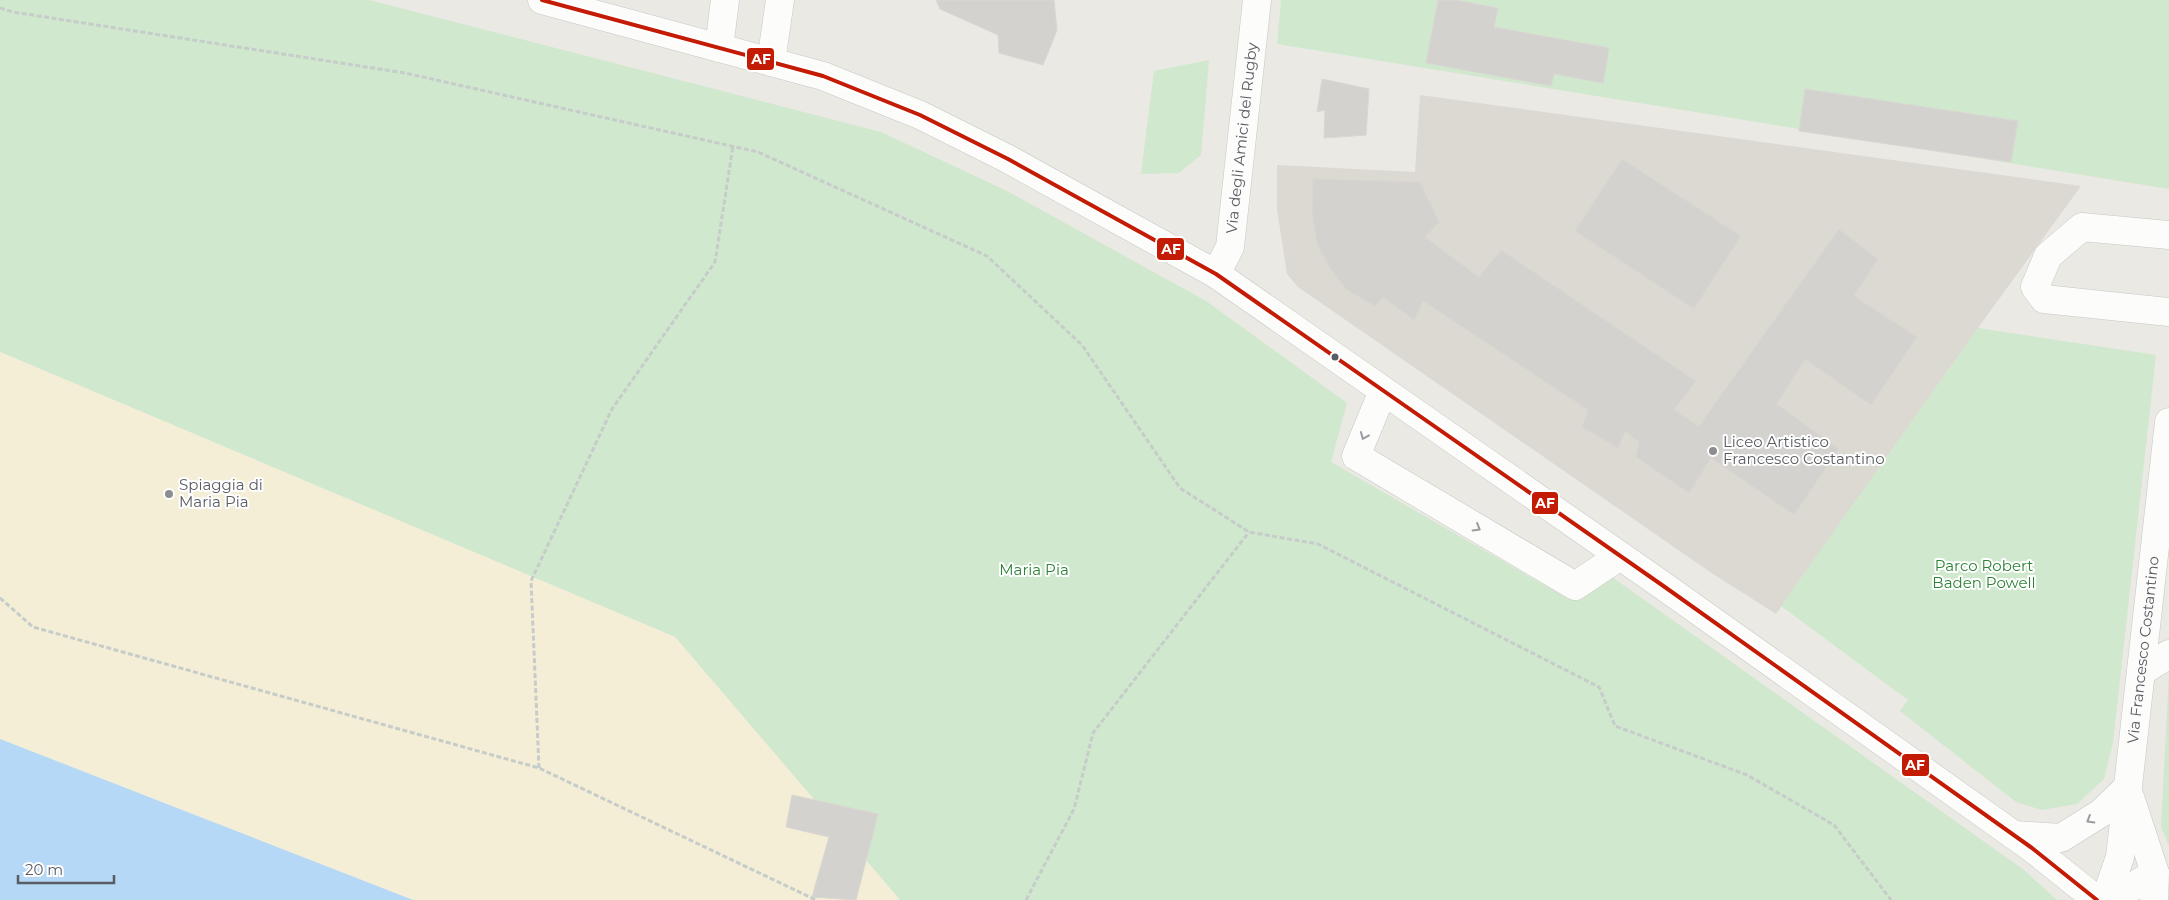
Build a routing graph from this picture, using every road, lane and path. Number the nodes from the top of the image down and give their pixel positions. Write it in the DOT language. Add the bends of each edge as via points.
graph roads {
  1 [pos="542,0"];
  2 [pos="725,0"];
  3 [pos="780,0"];
  4 [pos="1257,0"];
  5 [pos="0,8"];
  6 [pos="719,48"];
  7 [pos="771,62"];
  8 [pos="733,146"];
  9 [pos="2169,235"];
  10 [pos="1216,274"];
  11 [pos="2169,312"];
  12 [pos="1383,391"];
  13 [pos="2169,422"];
  14 [pos="1248,532"];
  15 [pos="1620,556"];
  16 [pos="2161,573"];
  17 [pos="0,598"];
  18 [pos="2169,654"];
  19 [pos="2141,672"];
  20 [pos="539,768"];
  21 [pos="2127,788"];
  22 [pos="2014,835"];
  23 [pos="2155,873"];
  24 [pos="816,900"];
  25 [pos="1026,900"];
  26 [pos="1891,900"];
  27 [pos="2097,900"];
  28 [pos="2105,900"];
  29 [pos="2111,900"];
  30 [pos="2154,900"];
  1 -- 6 [label="street"];
  2 -- 6 [label="street"];
  3 -- 7 [label="street"];
  4 -- 10 [label="street, Via degli Amici del Rugby" via="1230,247"];
  5 -- 8 [label="path" via="405,73"];
  6 -- 7 [label="street"];
  7 -- 10 [label="street" via="823,76 920,115 1008,158"];
  8 -- 14 [label="path" via="758,152 987,256 1082,346 1180,488"];
  8 -- 20 [label="path" via="715,262 612,408 531,581"];
  9 -- 11 [label="street" via="2082,227 2048,256 2035,287 2044,299"];
  10 -- 12 [label="street"];
  12 -- 15 [label="street"];
  12 -- 15 [label="street, one-way" via="1356,456 1575,586"];
  13 -- 16 [label="street, Via Francesco Costantino"];
  14 -- 25 [label="path" via="1092,732 1074,809"];
  14 -- 26 [label="path" via="1318,544 1599,687 1615,726 1747,775 1834,825"];
  15 -- 22 [label="street"];
  16 -- 19 [label="street, Via Francesco Costantino"];
  17 -- 20 [label="path" via="33,627"];
  18 -- 19 [label="street"];
  19 -- 21 [label="street, Via Francesco Costantino"];
  20 -- 24 [label="path"];
  21 -- 22 [label="street, one-way" via="2101,813 2061,838"];
  21 -- 23 [label="street, Via Francesco Costantino"];
  21 -- 28 [label="street, Via Francesco Costantino" via="2120,857"];
  22 -- 27 [label="street"];
  23 -- 29 [label="street"];
  23 -- 30 [label="street, Via Francesco Costantino"];
}
